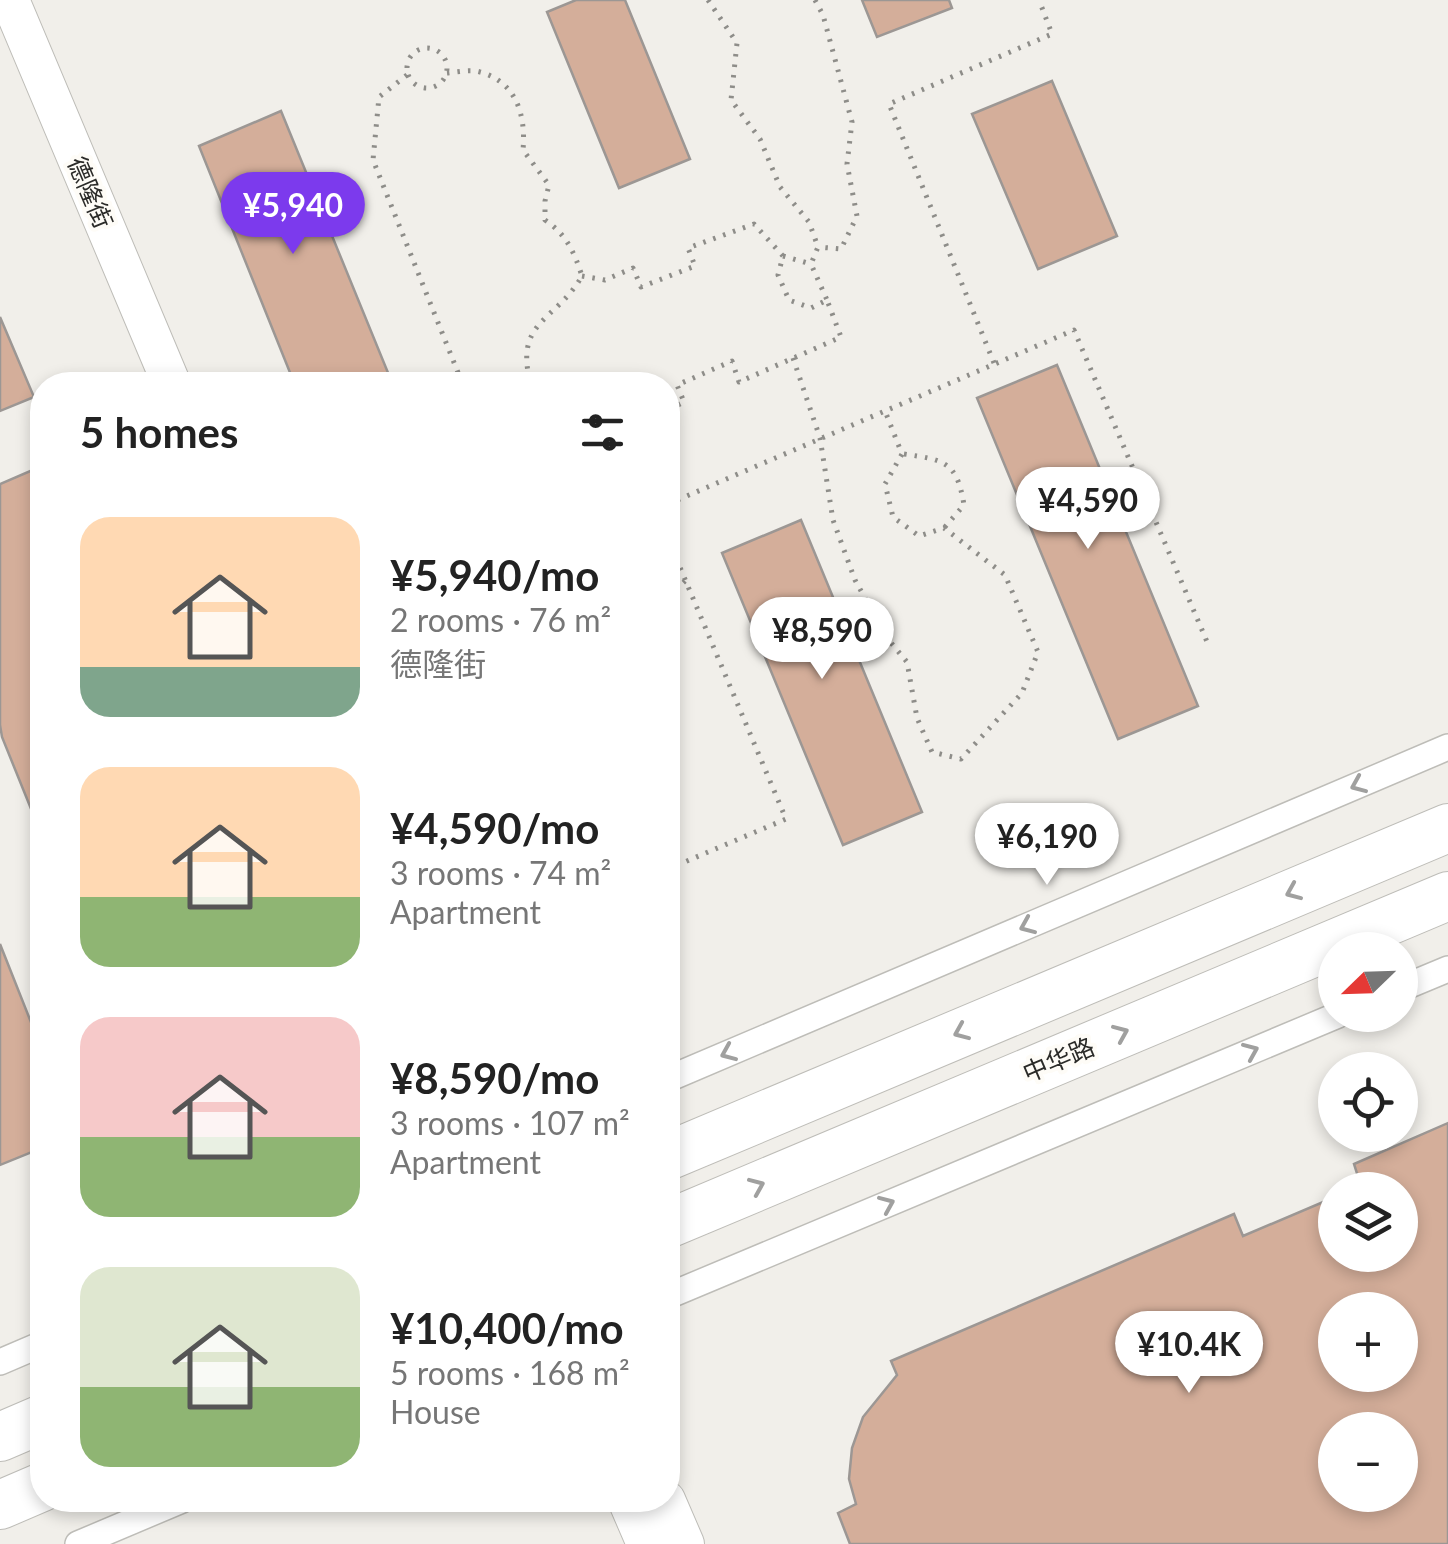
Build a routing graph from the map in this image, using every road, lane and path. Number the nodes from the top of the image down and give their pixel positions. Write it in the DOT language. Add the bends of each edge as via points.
graph roads {
  1 [pos="10,0"];
  2 [pos="708,0"];
  3 [pos="815,0"];
  4 [pos="1039,0"];
  5 [pos="447,73"];
  6 [pos="407,75"];
  7 [pos="818,247"];
  8 [pos="783,256"];
  9 [pos="811,264"];
  10 [pos="582,276"];
  11 [pos="827,300"];
  12 [pos="792,358"];
  13 [pos="994,363"];
  14 [pos="167,372"];
  15 [pos="457,372"];
  16 [pos="527,372"];
  17 [pos="680,384"];
  18 [pos="885,411"];
  19 [pos="820,438"];
  20 [pos="902,454"];
  21 [pos="680,497"];
  22 [pos="944,528"];
  23 [pos="680,569"];
  24 [pos="685,581"];
  25 [pos="680,586"];
  26 [pos="1208,644"];
  27 [pos="1448,748"];
  28 [pos="1448,828"];
  29 [pos="680,864"];
  30 [pos="1448,896"];
  31 [pos="1448,969"];
  32 [pos="1418,982"];
  33 [pos="1318,1023"];
  34 [pos="680,1074"];
  35 [pos="680,1151"];
  36 [pos="680,1219"];
  37 [pos="680,1291"];
  38 [pos="30,1349"];
  39 [pos="0,1362"];
  40 [pos="30,1424"];
  41 [pos="0,1437"];
  42 [pos="30,1492"];
  43 [pos="0,1505"];
  44 [pos="154,1512"];
  45 [pos="632,1512"];
  46 [pos="671,1512"];
  47 [pos="78,1544"];
  48 [pos="646,1544"];
  49 [pos="685,1544"];
  1 -- 14 [label="main road, 德隆街"];
  2 -- 7 [label="path" via="737,43 731,100 760,139 780,187 809,222"];
  3 -- 7 [label="path" via="852,122 847,164 856,216 841,249"];
  4 -- 13 [label="path" via="1052,34 889,104"];
  5 -- 6 [label="path" via="433,88 422,89"];
  5 -- 6 [label="path" via="446,62 431,48 411,54"];
  5 -- 10 [label="path" via="479,71 516,98 526,125 524,150 550,185 545,220 562,231"];
  6 -- 15 [label="path" via="378,97 373,160"];
  7 -- 9 [label="path"];
  8 -- 9 [label="path"];
  8 -- 10 [label="path" via="754,224 688,248 695,266 641,287 632,268 605,280"];
  8 -- 11 [label="path" via="778,275 789,300 811,308"];
  9 -- 11 [label="path"];
  10 -- 16 [label="path" via="528,338"];
  11 -- 12 [label="path" via="841,336"];
  12 -- 17 [label="path" via="739,382 732,361"];
  12 -- 19 [label="path"];
  13 -- 18 [label="path"];
  13 -- 26 [label="path" via="1074,330"];
  18 -- 19 [label="path"];
  18 -- 20 [label="path"];
  19 -- 21 [label="path"];
  19 -- 22 [label="path" via="833,520 855,580 907,662 917,718 932,752 961,759 1022,693 1038,652 1006,575"];
  20 -- 22 [label="path" via="942,460 960,477 964,504"];
  20 -- 22 [label="path" via="885,484 893,517 918,536"];
  23 -- 24 [label="path"];
  24 -- 25 [label="path"];
  24 -- 29 [label="path" via="786,819"];
  27 -- 34 [label="street, one-way"];
  28 -- 35 [label="highway, one-way"];
  36 -- 30 [label="highway, 中华路, one-way"];
  31 -- 32 [label="street"];
  37 -- 33 [label="street, one-way"];
  38 -- 39 [label="street"];
  40 -- 41 [label="highway"];
  42 -- 43 [label="highway"];
  44 -- 47 [label="street"];
  45 -- 48 [label="main road"];
  46 -- 49 [label="main road"];
}
